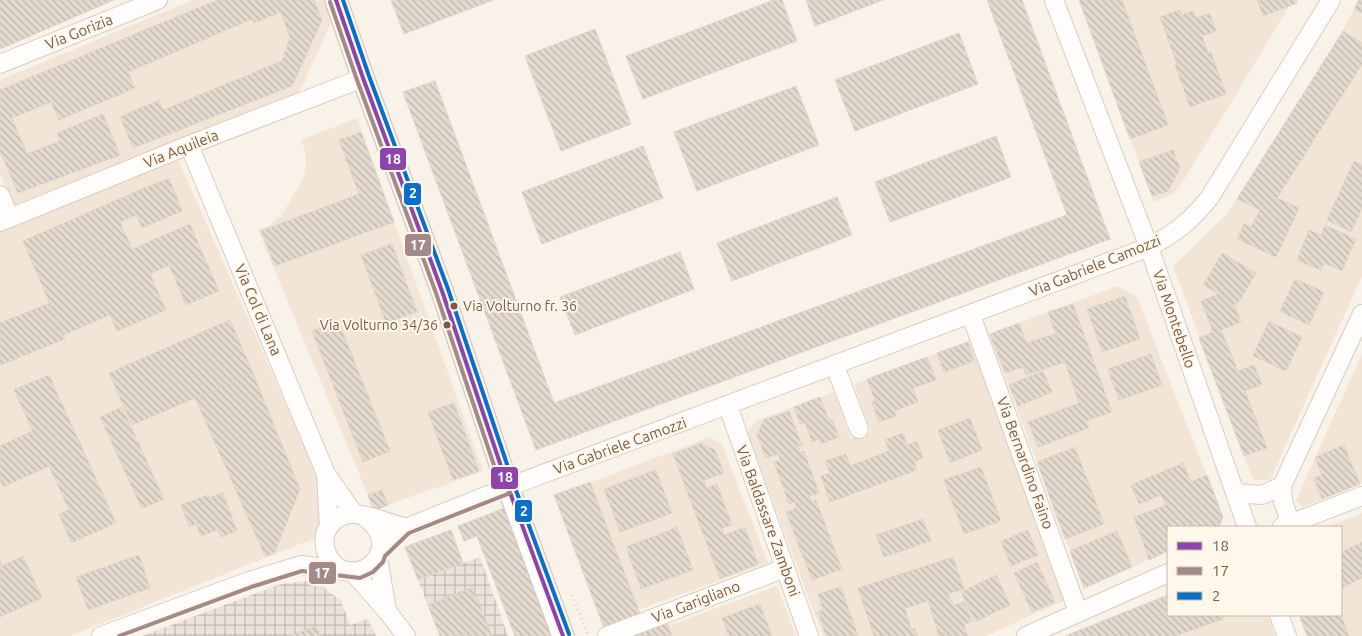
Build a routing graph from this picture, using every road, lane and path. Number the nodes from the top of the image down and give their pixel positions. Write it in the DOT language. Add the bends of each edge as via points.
graph roads {
  1 [pos="158,0"];
  2 [pos="336,0"];
  3 [pos="1054,0"];
  4 [pos="1331,0"];
  5 [pos="0,64"];
  6 [pos="363,78"];
  7 [pos="189,145"];
  8 [pos="0,195"];
  9 [pos="5,220"];
  10 [pos="1150,247"];
  11 [pos="1362,314"];
  12 [pos="971,315"];
  13 [pos="834,366"];
  14 [pos="728,406"];
  15 [pos="859,428"];
  16 [pos="326,474"];
  17 [pos="1282,486"];
  18 [pos="508,487"];
  19 [pos="1235,493"];
  20 [pos="1362,496"];
  21 [pos="360,515"];
  22 [pos="1247,526"];
  23 [pos="1286,526"];
  24 [pos="406,528"];
  25 [pos="327,530"];
  26 [pos="378,556"];
  27 [pos="301,565"];
  28 [pos="785,568"];
  29 [pos="349,571"];
  30 [pos="1167,573"];
  31 [pos="387,611"];
  32 [pos="1078,612"];
  33 [pos="1279,616"];
  34 [pos="101,636"];
  35 [pos="406,636"];
  36 [pos="563,636"];
  37 [pos="607,636"];
  38 [pos="810,636"];
  39 [pos="1026,636"];
  40 [pos="1287,636"];
  1 -- 5 [label="street, Via Gorizia"];
  2 -- 6 [label="street"];
  3 -- 10 [label="street, Via Montebello"];
  4 -- 10 [label="street, Via Gabriele Camozzi" via="1210,197 1195,217"];
  6 -- 7 [label="street, Via Aquileia"];
  6 -- 18 [label="street" via="442,291"];
  7 -- 9 [label="street, Via Aquileia"];
  7 -- 16 [label="street, Via Col di Lana"];
  8 -- 9 [label="street"];
  10 -- 12 [label="street, Via Gabriele Camozzi"];
  10 -- 19 [label="street, Via Montebello"];
  11 -- 17 [label="street"];
  12 -- 13 [label="street, Via Gabriele Camozzi"];
  12 -- 32 [label="street, Via Bernardino Faino"];
  13 -- 14 [label="street, Via Gabriele Camozzi"];
  13 -- 15 [label="street"];
  14 -- 18 [label="street, Via Gabriele Camozzi"];
  14 -- 28 [label="street, Via Baldassare Zamboni"];
  16 -- 21 [label="street, Via Col di Lana"];
  16 -- 25 [label="street, Via Col di Lana"];
  17 -- 19 [label="street" via="1262,495"];
  17 -- 23 [label="street"];
  18 -- 24 [label="street, Via Gabriele Camozzi"];
  18 -- 36 [label="street"];
  19 -- 22 [label="street, Via Montebello"];
  20 -- 23 [label="street"];
  21 -- 24 [label="street"];
  21 -- 25 [label="street" via="342,516"];
  21 -- 26 [label="street" via="375,524 381,535"];
  24 -- 26 [label="street, Via Gabriele Camozzi"];
  25 -- 27 [label="street"];
  25 -- 29 [label="street" via="324,545 327,557 335,566"];
  26 -- 29 [label="street" via="369,567 358,572"];
  26 -- 31 [label="street"];
  27 -- 29 [label="street"];
  27 -- 34 [label="street" via="248,581"];
  28 -- 37 [label="street, Via Garigliano"];
  28 -- 38 [label="street, Via Baldassare Zamboni"];
  29 -- 31 [label="street"];
  30 -- 32 [label="street"];
  31 -- 35 [label="street"];
  32 -- 39 [label="street"];
  33 -- 40 [label="street"];
}
